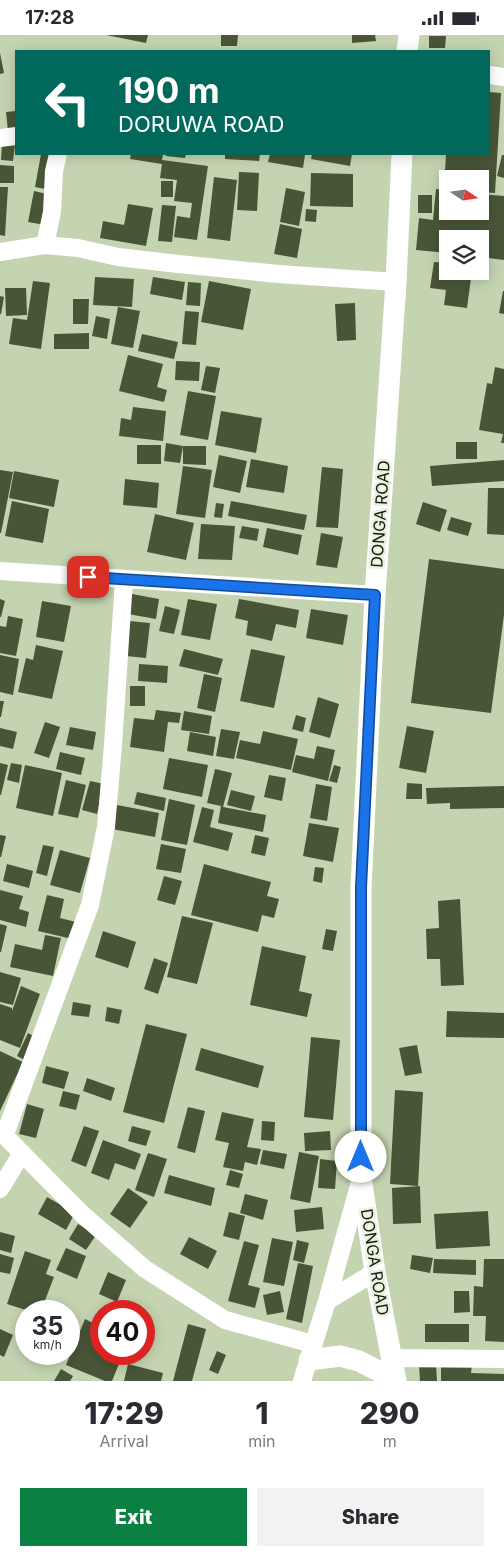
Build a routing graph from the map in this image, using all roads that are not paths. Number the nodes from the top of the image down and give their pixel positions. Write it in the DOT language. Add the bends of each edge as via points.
graph roads {
  1 [pos="409,35"];
  2 [pos="407,50"];
  3 [pos="490,75"];
  4 [pos="504,77"];
  5 [pos="15,136"];
  6 [pos="0,138"];
  7 [pos="58,155"];
  8 [pos="402,155"];
  9 [pos="45,245"];
  10 [pos="0,252"];
  11 [pos="396,282"];
  12 [pos="0,571"];
  13 [pos="124,580"];
  14 [pos="375,595"];
  15 [pos="3,1133"];
  16 [pos="22,1153"];
  17 [pos="361,1177"];
  18 [pos="0,1189"];
  19 [pos="375,1272"];
  20 [pos="327,1301"];
  21 [pos="311,1352"];
  22 [pos="391,1358"];
  23 [pos="504,1359"];
  24 [pos="396,1380"];
  25 [pos="302,1381"];
  1 -- 2 [label="street"];
  3 -- 4 [label="street"];
  5 -- 6 [label="street"];
  7 -- 9 [label="street"];
  8 -- 11 [label="street, DONGA ROAD"];
  9 -- 10 [label="street"];
  9 -- 11 [label="street" via="178,264"];
  11 -- 14 [label="street, DONGA ROAD"];
  12 -- 13 [label="street"];
  13 -- 14 [label="street"];
  13 -- 15 [label="street" via="106,827 90,905"];
  14 -- 17 [label="street, DONGA ROAD" via="361,888"];
  15 -- 16 [label="street"];
  16 -- 18 [label="street"];
  16 -- 21 [label="street" via="82,1214 145,1269 224,1319"];
  17 -- 19 [label="street, DONGA ROAD"];
  17 -- 20 [label="street"];
  19 -- 20 [label="street"];
  19 -- 22 [label="street, DONGA ROAD"];
  20 -- 21 [label="street"];
  21 -- 24 [label="street" via="365,1363"];
  21 -- 25 [label="street"];
  22 -- 23 [label="street"];
  22 -- 24 [label="street, DONGA ROAD"];
}
